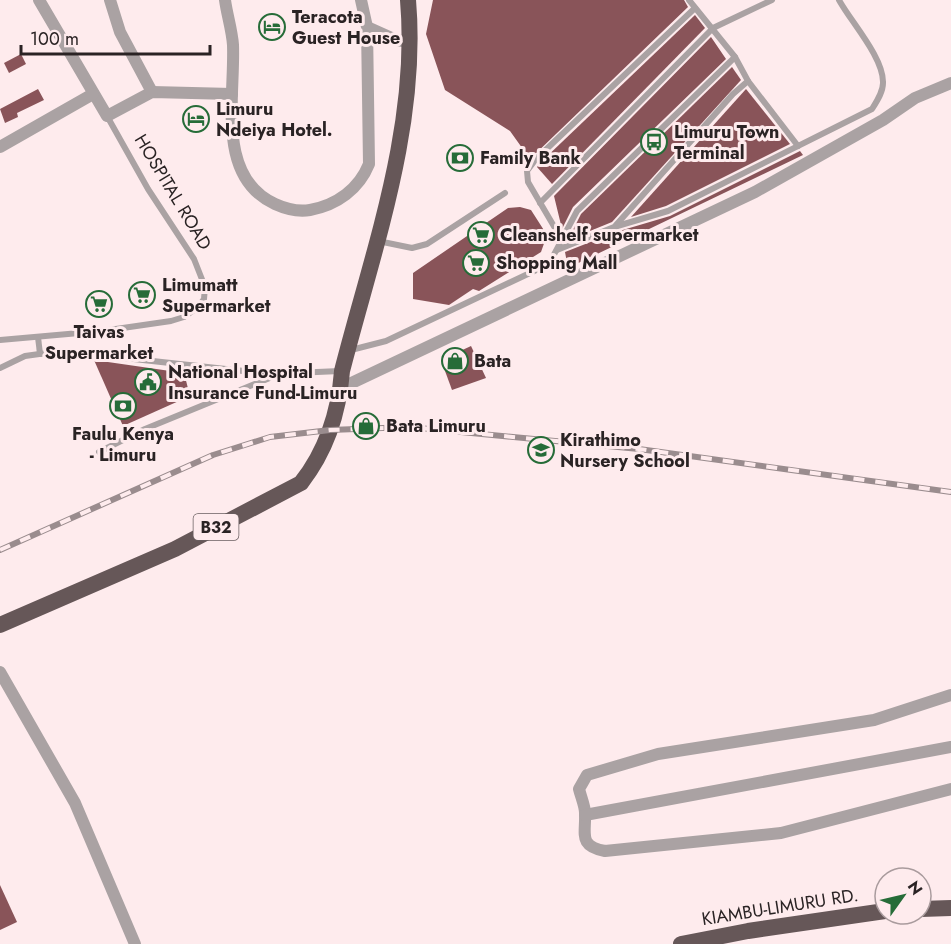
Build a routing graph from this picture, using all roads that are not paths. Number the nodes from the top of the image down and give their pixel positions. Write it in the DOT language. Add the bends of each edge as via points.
graph roads {
  1 [pos="39,0"];
  2 [pos="110,0"];
  3 [pos="225,0"];
  4 [pos="361,0"];
  5 [pos="408,0"];
  6 [pos="689,0"];
  7 [pos="772,0"];
  8 [pos="839,0"];
  9 [pos="695,8"];
  10 [pos="367,27"];
  11 [pos="712,28"];
  12 [pos="410,42"];
  13 [pos="735,57"];
  14 [pos="748,81"];
  15 [pos="951,83"];
  16 [pos="152,92"];
  17 [pos="93,94"];
  18 [pos="232,94"];
  19 [pos="107,116"];
  20 [pos="798,146"];
  21 [pos="0,147"];
  22 [pos="505,193"];
  23 [pos="540,203"];
  24 [pos="614,227"];
  25 [pos="562,240"];
  26 [pos="378,241"];
  27 [pos="556,250"];
  28 [pos="38,337"];
  29 [pos="0,340"];
  30 [pos="347,351"];
  31 [pos="40,354"];
  32 [pos="0,368"];
  33 [pos="281,374"];
  34 [pos="342,379"];
  35 [pos="99,452"];
  36 [pos="0,625"];
  37 [pos="0,672"];
  38 [pos="951,695"];
  39 [pos="951,747"];
  40 [pos="951,789"];
  41 [pos="585,814"];
  42 [pos="951,908"];
  43 [pos="933,909"];
  44 [pos="873,913"];
  45 [pos="135,944"];
  46 [pos="681,944"];
  1 -- 17 [label="street, HOSPITAL ROAD"];
  2 -- 16 [label="street" via="120,32"];
  3 -- 18 [label="street" via="233,44"];
  4 -- 10 [label="street"];
  5 -- 12 [label="highway, B32"];
  6 -- 9 [label="lane"];
  7 -- 11 [label="lane"];
  8 -- 20 [label="lane" via="879,64 881,93 872,109"];
  9 -- 11 [label="lane"];
  9 -- 23 [label="lane" via="536,159 528,171 528,182"];
  10 -- 12 [label="street"];
  10 -- 18 [label="street" via="369,164 353,190 327,206 307,211 285,209 254,192 236,158"];
  11 -- 13 [label="lane"];
  11 -- 23 [label="lane"];
  12 -- 26 [label="highway, B32" via="400,137"];
  13 -- 14 [label="lane"];
  13 -- 25 [label="lane" via="577,211"];
  14 -- 20 [label="lane"];
  14 -- 24 [label="lane"];
  15 -- 34 [label="street" via="915,98 755,192"];
  16 -- 18 [label="street"];
  16 -- 19 [label="street"];
  17 -- 19 [label="street, HOSPITAL ROAD"];
  17 -- 21 [label="street"];
  19 -- 28 [label="lane, HOSPITAL ROAD" via="194,259 205,287 204,299 177,319"];
  20 -- 24 [label="lane" via="668,211"];
  22 -- 26 [label="lane" via="427,244 412,248"];
  23 -- 25 [label="lane"];
  24 -- 27 [label="lane"];
  25 -- 27 [label="lane"];
  26 -- 30 [label="highway, B32"];
  27 -- 30 [label="lane" via="549,264 386,341"];
  28 -- 29 [label="lane"];
  28 -- 31 [label="lane"];
  30 -- 34 [label="highway, B32"];
  31 -- 32 [label="lane" via="25,356"];
  31 -- 33 [label="lane" via="61,351"];
  33 -- 34 [label="lane"];
  33 -- 35 [label="lane" via="145,429"];
  34 -- 36 [label="highway, B32" via="322,452 301,483 175,549"];
  37 -- 45 [label="street" via="75,803"];
  38 -- 41 [label="street" via="874,720 658,754 587,775 579,789"];
  39 -- 41 [label="street"];
  40 -- 41 [label="street" via="781,832 604,851 592,849 586,842"];
  42 -- 43 [label="highway"];
  44 -- 46 [label="highway, KIAMBU-LIMURU RD."];
}
